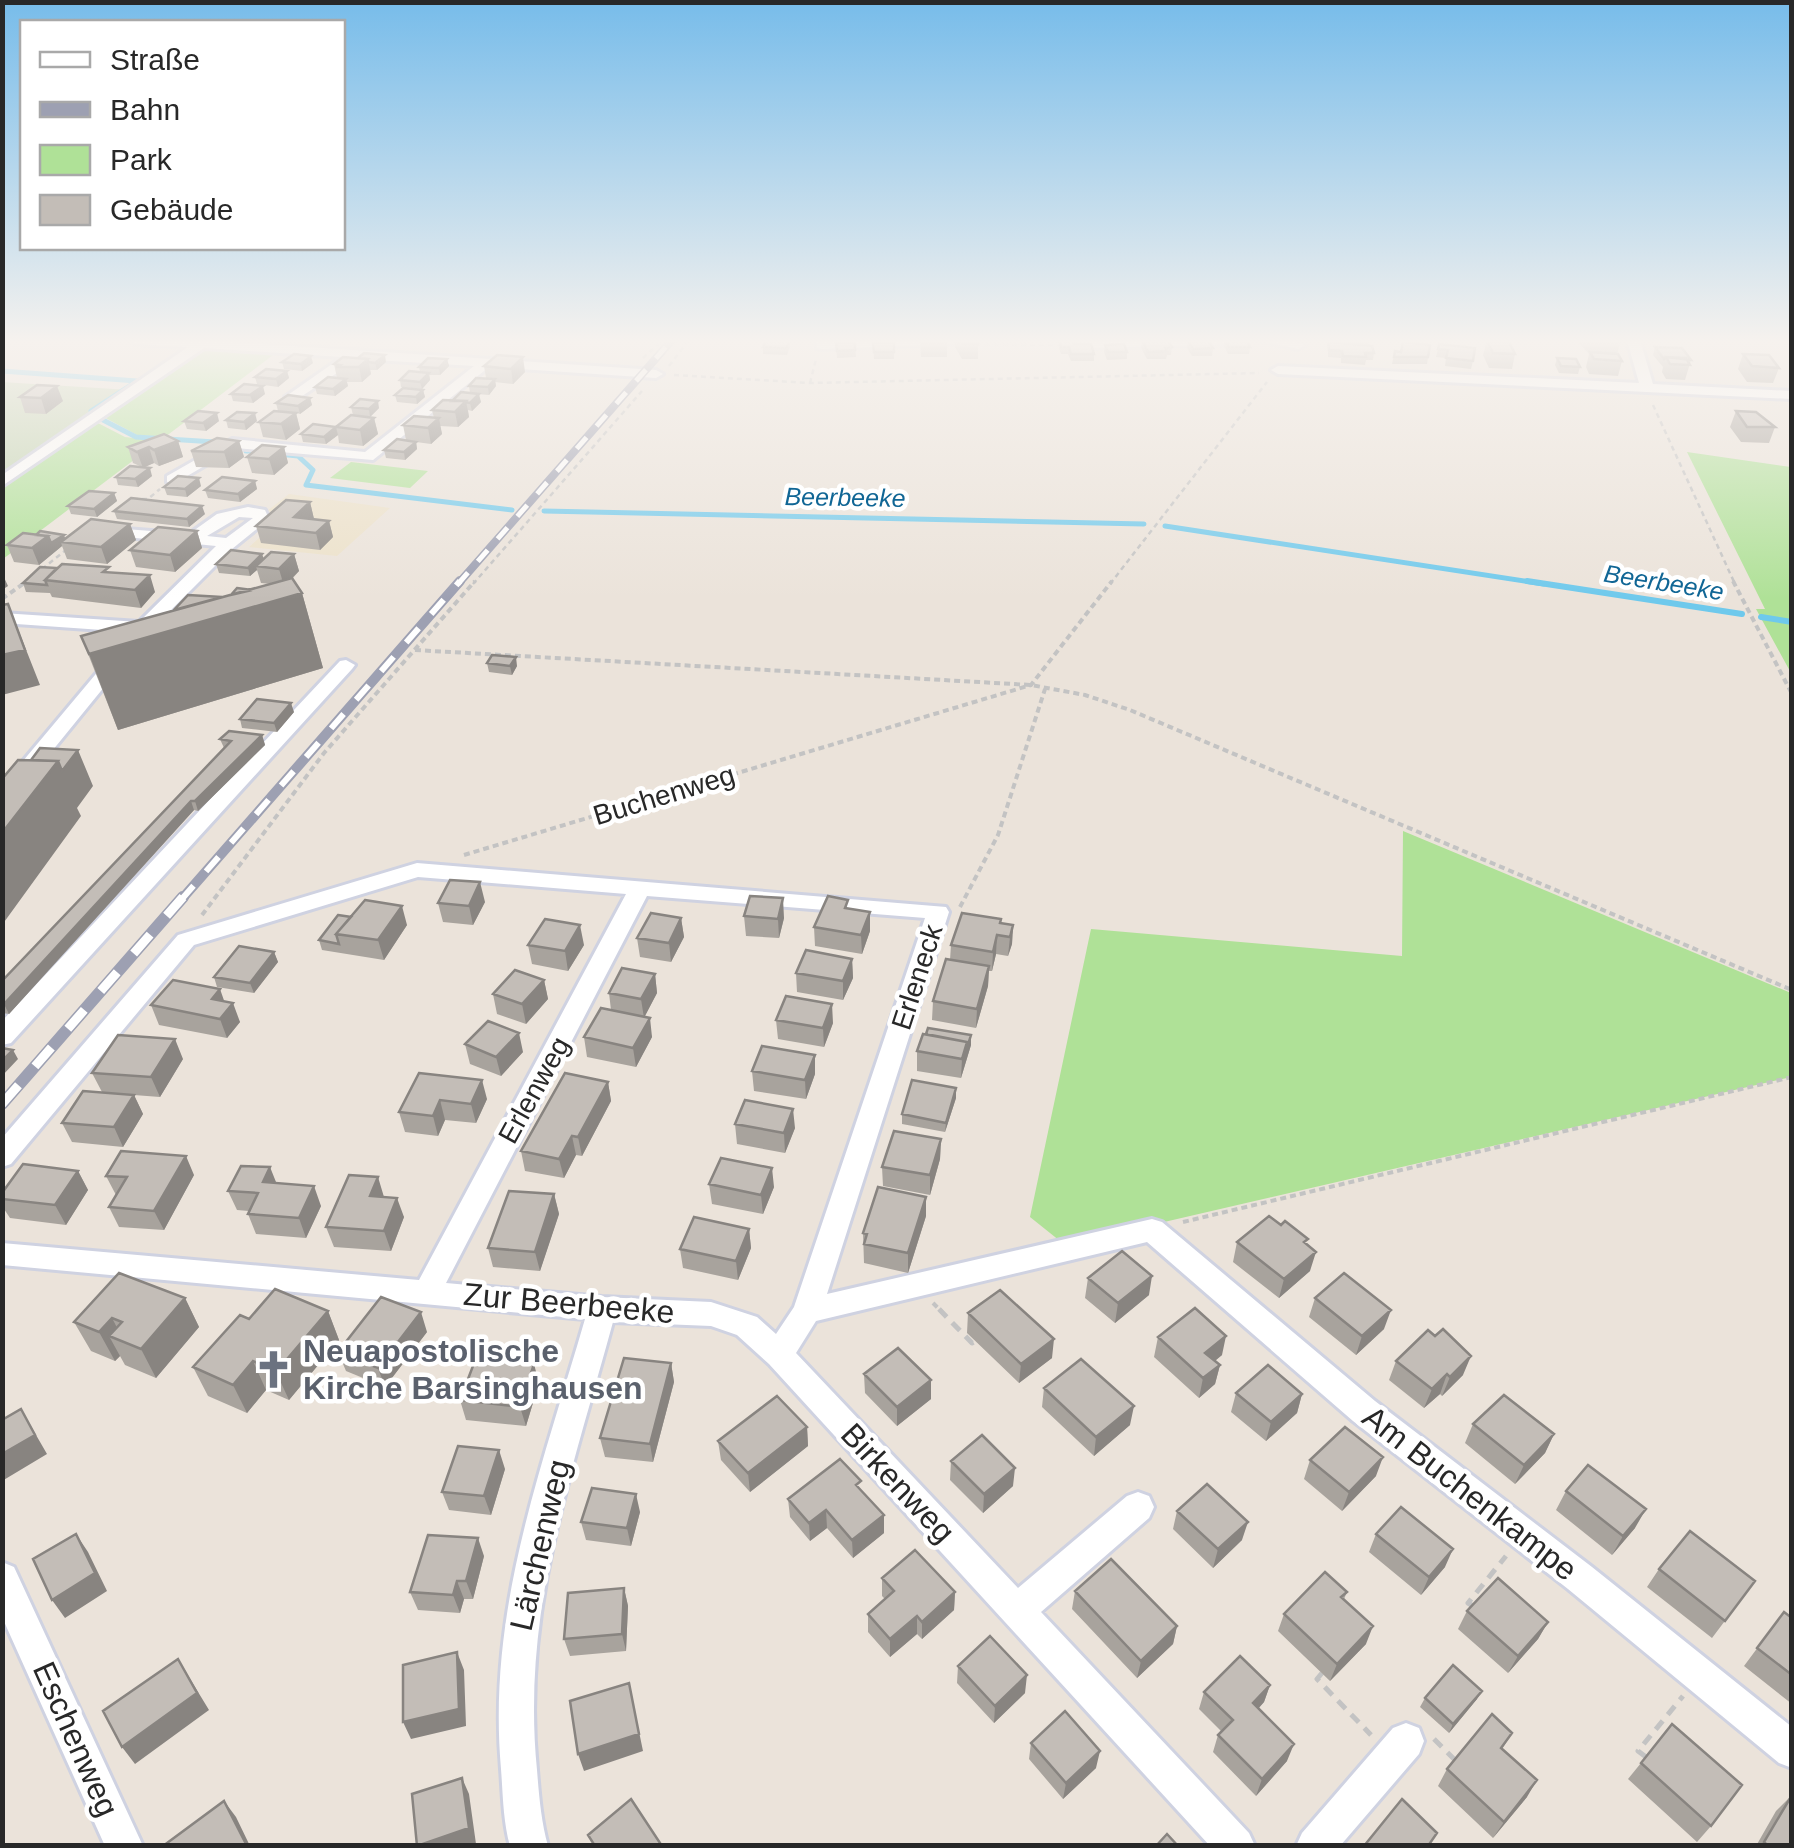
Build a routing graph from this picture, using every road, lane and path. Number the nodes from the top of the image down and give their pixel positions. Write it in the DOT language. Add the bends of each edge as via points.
graph roads {
  1 [pos="83,426"];
  2 [pos="404,426"];
  3 [pos="614,426"];
  4 [pos="1233,426"];
  5 [pos="1663,426"];
  6 [pos="172,479"];
  7 [pos="2,482"];
  8 [pos="94,529"];
  9 [pos="192,539"];
  10 [pos="226,546"];
  11 [pos="2,599"];
  12 [pos="2,618"];
  13 [pos="144,627"];
  14 [pos="164,628"];
  15 [pos="415,650"];
  16 [pos="346,665"];
  17 [pos="130,679"];
  18 [pos="1031,685"];
  19 [pos="1045,688"];
  20 [pos="93,689"];
  21 [pos="1792,694"];
  22 [pos="4,796"];
  23 [pos="416,870"];
  24 [pos="640,888"];
  25 [pos="938,912"];
  26 [pos="186,940"];
  27 [pos="1792,990"];
  28 [pos="2,1037"];
  29 [pos="1792,1077"];
  30 [pos="2,1157"];
  31 [pos="1152,1230"];
  32 [pos="2,1254"];
  33 [pos="916,1286"];
  34 [pos="428,1290"];
  35 [pos="602,1309"];
  36 [pos="808,1312"];
  37 [pos="976,1341"];
  38 [pos="779,1355"];
  39 [pos="1138,1507"];
  40 [pos="1524,1535"];
  41 [pos="2,1578"];
  42 [pos="1477,1609"];
  43 [pos="1016,1611"];
  44 [pos="1322,1673"];
  45 [pos="1700,1674"];
  46 [pos="1399,1749"];
  47 [pos="1792,1750"];
  48 [pos="1646,1757"];
  49 [pos="124,1846"];
  50 [pos="529,1846"];
  51 [pos="1236,1846"];
  52 [pos="1315,1846"];
  1 -- 7 [label="street"];
  2 -- 6 [label="street" via="368,456 232,443"];
  3 -- 15 [label="path"];
  4 -- 18 [label="path"];
  5 -- 21 [label="path"];
  6 -- 8 [label="path"];
  8 -- 9 [label="street"];
  8 -- 11 [label="path"];
  9 -- 10 [label="street"];
  9 -- 10 [label="street" via="223,514 259,513 262,519"];
  10 -- 13 [label="street"];
  12 -- 13 [label="street"];
  13 -- 14 [label="street"];
  13 -- 20 [label="street"];
  15 -- 18 [label="path"];
  15 -- 26 [label="path" via="324,754"];
  16 -- 28 [label="street"];
  17 -- 20 [label="street"];
  18 -- 19 [label="path"];
  18 -- 23 [label="path, Buchenweg"];
  19 -- 25 [label="path" via="972,892 953,914"];
  19 -- 27 [label="path" via="1130,710"];
  20 -- 22 [label="street"];
  23 -- 24 [label="street, Erleneck"];
  23 -- 26 [label="street"];
  24 -- 25 [label="street, Erleneck"];
  24 -- 34 [label="street, Erlenweg"];
  25 -- 36 [label="street, Erleneck"];
  26 -- 30 [label="street"];
  29 -- 31 [label="path"];
  31 -- 33 [label="street"];
  31 -- 40 [label="street, Am Buchenkampe" via="1364,1412"];
  32 -- 34 [label="street, Zur Beerbeeke"];
  33 -- 36 [label="street"];
  33 -- 37 [label="path"];
  34 -- 35 [label="street, Zur Beerbeeke"];
  35 -- 38 [label="street, Zur Beerbeeke" via="711,1314 747,1326"];
  35 -- 50 [label="street, Lärchenweg" via="530,1567 516,1645 514,1729"];
  36 -- 38 [label="street"];
  38 -- 43 [label="street, Birkenweg"];
  39 -- 43 [label="street"];
  40 -- 42 [label="path" via="1468,1602"];
  40 -- 45 [label="street, Am Buchenkampe"];
  41 -- 49 [label="street, Eschenweg"];
  43 -- 51 [label="street, Birkenweg"];
  44 -- 46 [label="path" via="1318,1679"];
  45 -- 47 [label="street, Am Buchenkampe"];
  45 -- 48 [label="path" via="1638,1751"];
  46 -- 52 [label="street"];
}
